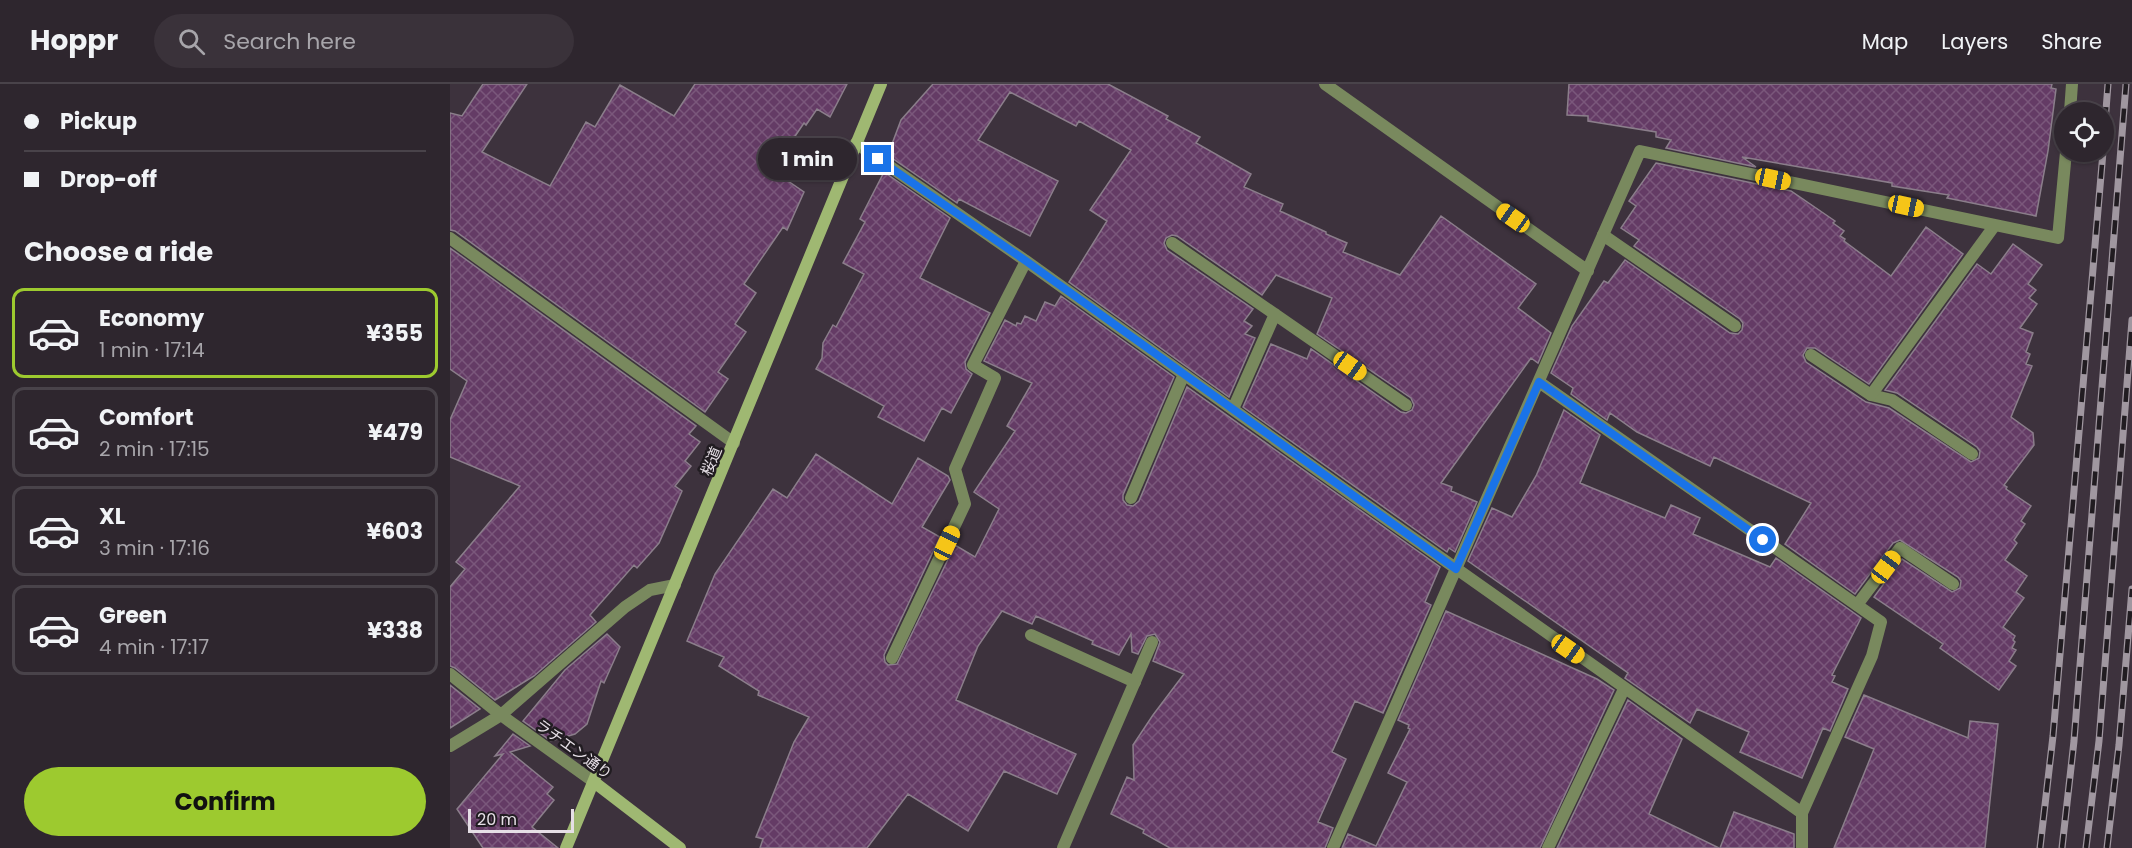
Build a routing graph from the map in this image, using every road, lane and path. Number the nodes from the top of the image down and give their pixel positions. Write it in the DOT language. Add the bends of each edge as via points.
graph roads {
  1 [pos="881,84"];
  2 [pos="1325,84"];
  3 [pos="2072,84"];
  4 [pos="2071,102"];
  5 [pos="856,143"];
  6 [pos="2065,162"];
  7 [pos="1995,225"];
  8 [pos="1603,235"];
  9 [pos="450,238"];
  10 [pos="1172,243"];
  11 [pos="1026,261"];
  12 [pos="1588,271"];
  13 [pos="1275,314"];
  14 [pos="1735,326"];
  15 [pos="1811,355"];
  16 [pos="1184,374"];
  17 [pos="1539,382"];
  18 [pos="1871,395"];
  19 [pos="1406,405"];
  20 [pos="1233,409"];
  21 [pos="734,443"];
  22 [pos="1972,454"];
  23 [pos="1131,498"];
  24 [pos="1456,569"];
  25 [pos="1953,584"];
  26 [pos="675,585"];
  27 [pos="1857,605"];
  28 [pos="1031,634"];
  29 [pos="1152,642"];
  30 [pos="892,658"];
  31 [pos="450,674"];
  32 [pos="1135,682"];
  33 [pos="1624,688"];
  34 [pos="501,715"];
  35 [pos="450,746"];
  36 [pos="594,782"];
  37 [pos="1802,813"];
  38 [pos="566,848"];
  39 [pos="680,848"];
  40 [pos="1063,848"];
  41 [pos="1333,848"];
  42 [pos="1548,848"];
  43 [pos="1802,848"];
  1 -- 5 [label="street, 桜道"];
  2 -- 12 [label="street"];
  3 -- 4 [label="street"];
  5 -- 11 [label="street"];
  5 -- 21 [label="street, 桜道"];
  6 -- 7 [label="street" via="2058,238"];
  7 -- 8 [label="street" via="1640,151"];
  7 -- 18 [label="street"];
  8 -- 12 [label="street"];
  8 -- 14 [label="street"];
  9 -- 21 [label="street"];
  10 -- 13 [label="street"];
  11 -- 16 [label="street"];
  11 -- 30 [label="street" via="974,365 995,378 955,469 965,504"];
  12 -- 17 [label="street"];
  13 -- 19 [label="street"];
  13 -- 20 [label="street"];
  15 -- 18 [label="street"];
  16 -- 20 [label="street"];
  16 -- 23 [label="street"];
  17 -- 24 [label="street"];
  17 -- 27 [label="street"];
  18 -- 22 [label="street" via="1892,400"];
  20 -- 24 [label="street"];
  21 -- 26 [label="street, 桜道"];
  24 -- 33 [label="street"];
  24 -- 41 [label="street"];
  25 -- 27 [label="street" via="1900,548"];
  26 -- 34 [label="street" via="650,590 625,607"];
  26 -- 36 [label="street, 桜道"];
  27 -- 37 [label="street" via="1881,622 1872,657"];
  28 -- 32 [label="street"];
  29 -- 32 [label="street"];
  31 -- 34 [label="street, ラチエン通り"];
  32 -- 40 [label="street"];
  33 -- 37 [label="street"];
  33 -- 42 [label="street"];
  34 -- 35 [label="street"];
  34 -- 36 [label="street, ラチエン通り"];
  36 -- 38 [label="street, 桜道"];
  36 -- 39 [label="street, ラチエン通り"];
  37 -- 43 [label="street"];
}
